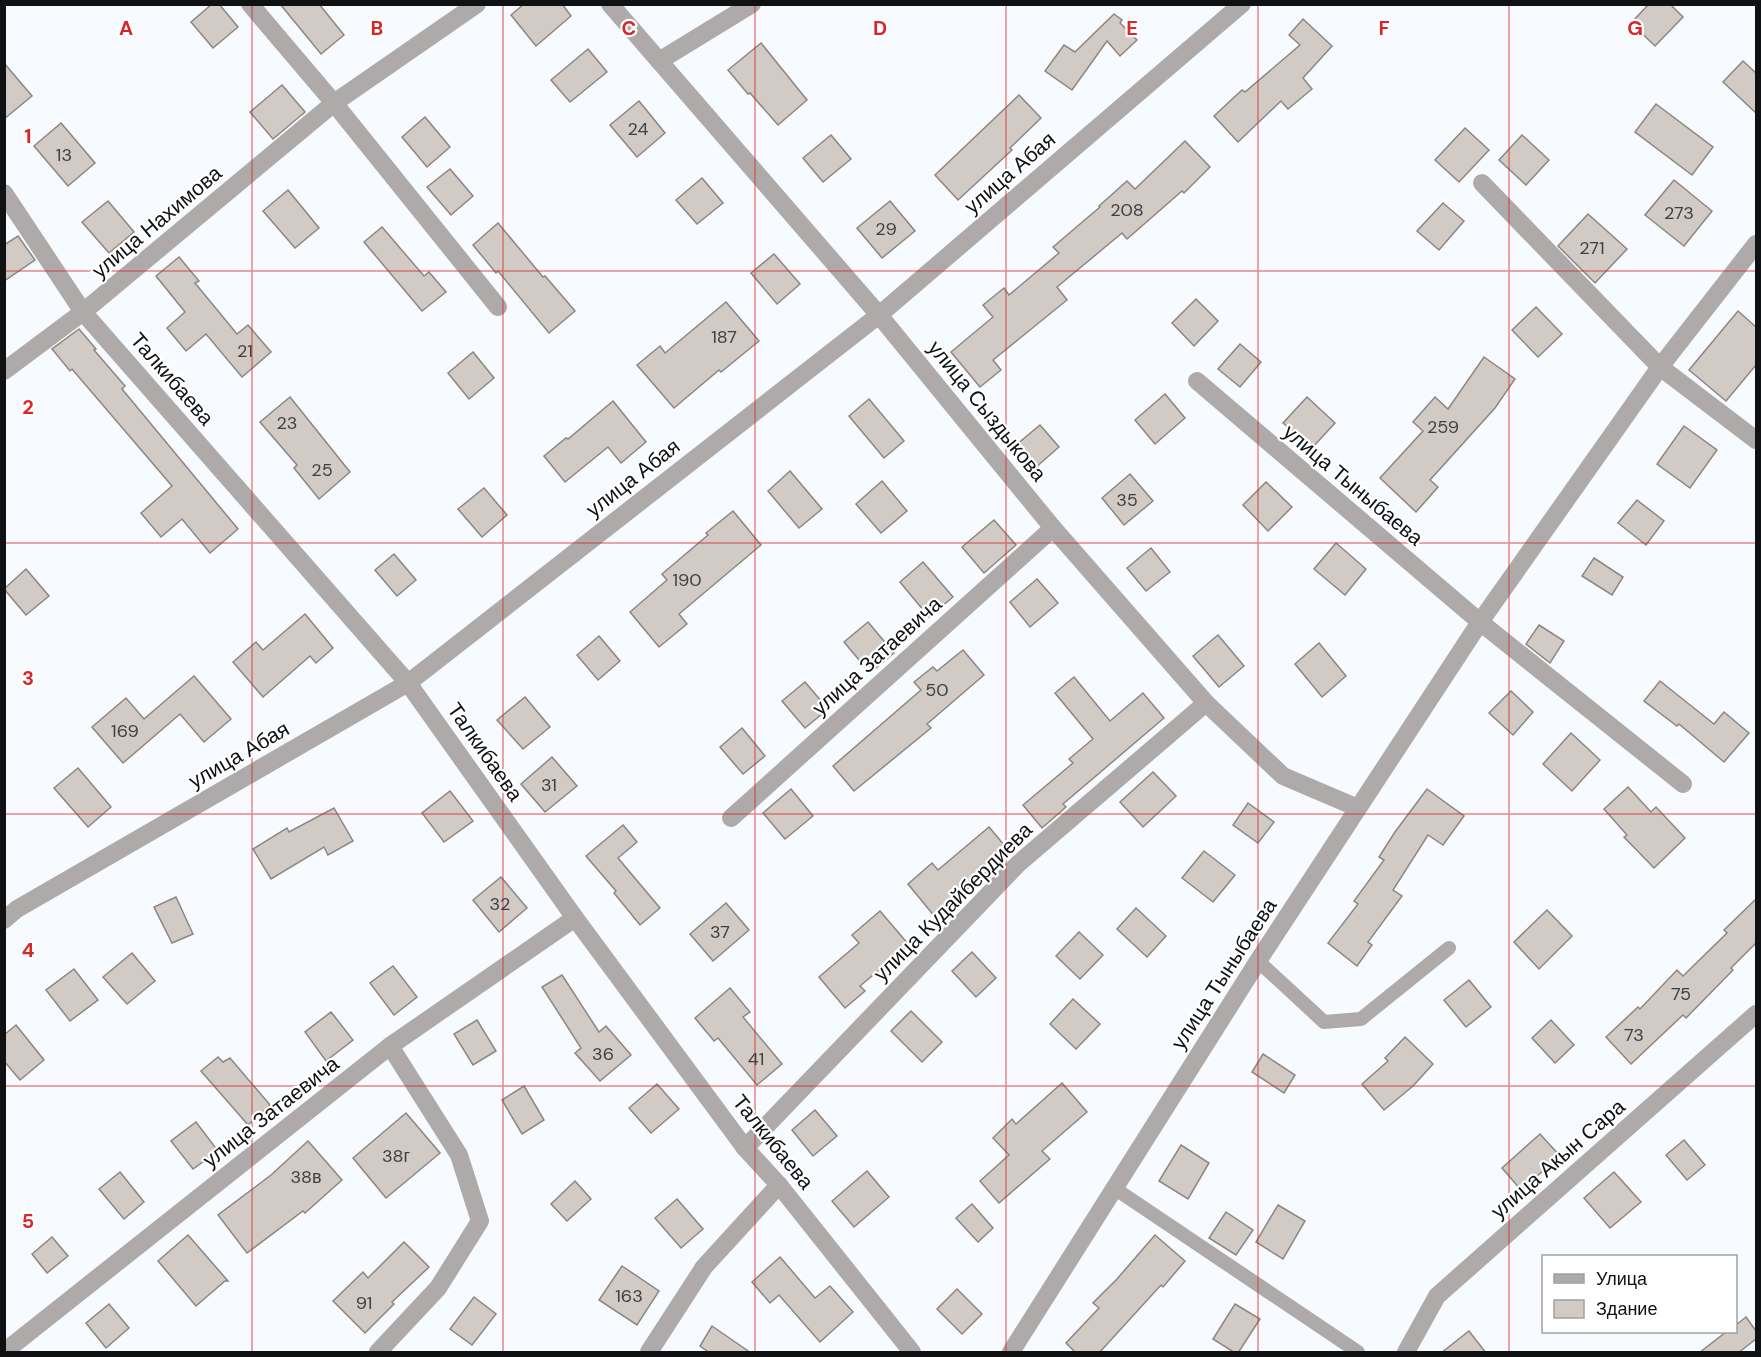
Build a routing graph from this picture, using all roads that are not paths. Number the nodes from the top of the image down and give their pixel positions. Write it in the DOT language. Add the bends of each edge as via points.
graph roads {
  1 [pos="250,4"];
  2 [pos="477,4"];
  3 [pos="610,4"];
  4 [pos="752,4"];
  5 [pos="1242,4"];
  6 [pos="659,61"];
  7 [pos="334,103"];
  8 [pos="1482,183"];
  9 [pos="4,193"];
  10 [pos="1756,244"];
  11 [pos="498,307"];
  12 [pos="83,312"];
  13 [pos="879,315"];
  14 [pos="1660,367"];
  15 [pos="4,371"];
  16 [pos="1197,381"];
  17 [pos="1756,440"];
  18 [pos="1053,528"];
  19 [pos="1480,622"];
  20 [pos="408,683"];
  21 [pos="1206,704"];
  22 [pos="1683,784"];
  23 [pos="1358,808"];
  24 [pos="731,818"];
  25 [pos="575,918"];
  26 [pos="4,920"];
  27 [pos="1449,948"];
  28 [pos="1258,961"];
  29 [pos="1756,1014"];
  30 [pos="390,1046"];
  31 [pos="745,1148"];
  32 [pos="779,1185"];
  33 [pos="1114,1188"];
  34 [pos="4,1352"];
  35 [pos="378,1353"];
  36 [pos="649,1353"];
  37 [pos="912,1353"];
  38 [pos="1011,1353"];
  39 [pos="1358,1353"];
  40 [pos="1406,1353"];
  1 -- 7 [label="street"];
  2 -- 7 [label="street, улица Нахимова"];
  3 -- 6 [label="street, улица Сыздыкова"];
  4 -- 6 [label="street"];
  5 -- 13 [label="street, улица Абая"];
  6 -- 13 [label="street, улица Сыздыкова"];
  7 -- 11 [label="street"];
  7 -- 12 [label="street, улица Нахимова"];
  8 -- 14 [label="street"];
  9 -- 12 [label="street, Талкибаева"];
  10 -- 14 [label="street, улица Тыныбаева"];
  12 -- 15 [label="street, улица Нахимова"];
  12 -- 20 [label="street, Талкибаева"];
  13 -- 18 [label="street, улица Сыздыкова"];
  13 -- 20 [label="street, улица Абая"];
  14 -- 17 [label="street"];
  14 -- 19 [label="street, улица Тыныбаева"];
  16 -- 19 [label="street, улица Тыныбаева"];
  18 -- 21 [label="street, улица Сыздыкова"];
  18 -- 24 [label="street, улица Затаевича"];
  19 -- 22 [label="street, улица Тыныбаева"];
  19 -- 23 [label="street, улица Тыныбаева"];
  20 -- 25 [label="street, Талкибаева"];
  20 -- 26 [label="street, улица Абая"];
  21 -- 23 [label="street, улица Сыздыкова" via="1283,776"];
  21 -- 31 [label="street, улица Кудайбердиева" via="1018,864"];
  23 -- 28 [label="street, улица Тыныбаева"];
  25 -- 30 [label="street, улица Затаевича"];
  25 -- 31 [label="street, Талкибаева"];
  27 -- 28 [label="lane" via="1361,1019 1324,1022"];
  28 -- 33 [label="street, улица Тыныбаева"];
  29 -- 40 [label="street, улица Акын Сара" via="1437,1296"];
  30 -- 34 [label="street, улица Затаевича"];
  30 -- 35 [label="street" via="459,1155 480,1221 438,1288"];
  31 -- 32 [label="street, Талкибаева"];
  32 -- 36 [label="street" via="704,1267"];
  32 -- 37 [label="street, Талкибаева"];
  33 -- 38 [label="street, улица Тыныбаева"];
  33 -- 39 [label="lane"];
}
